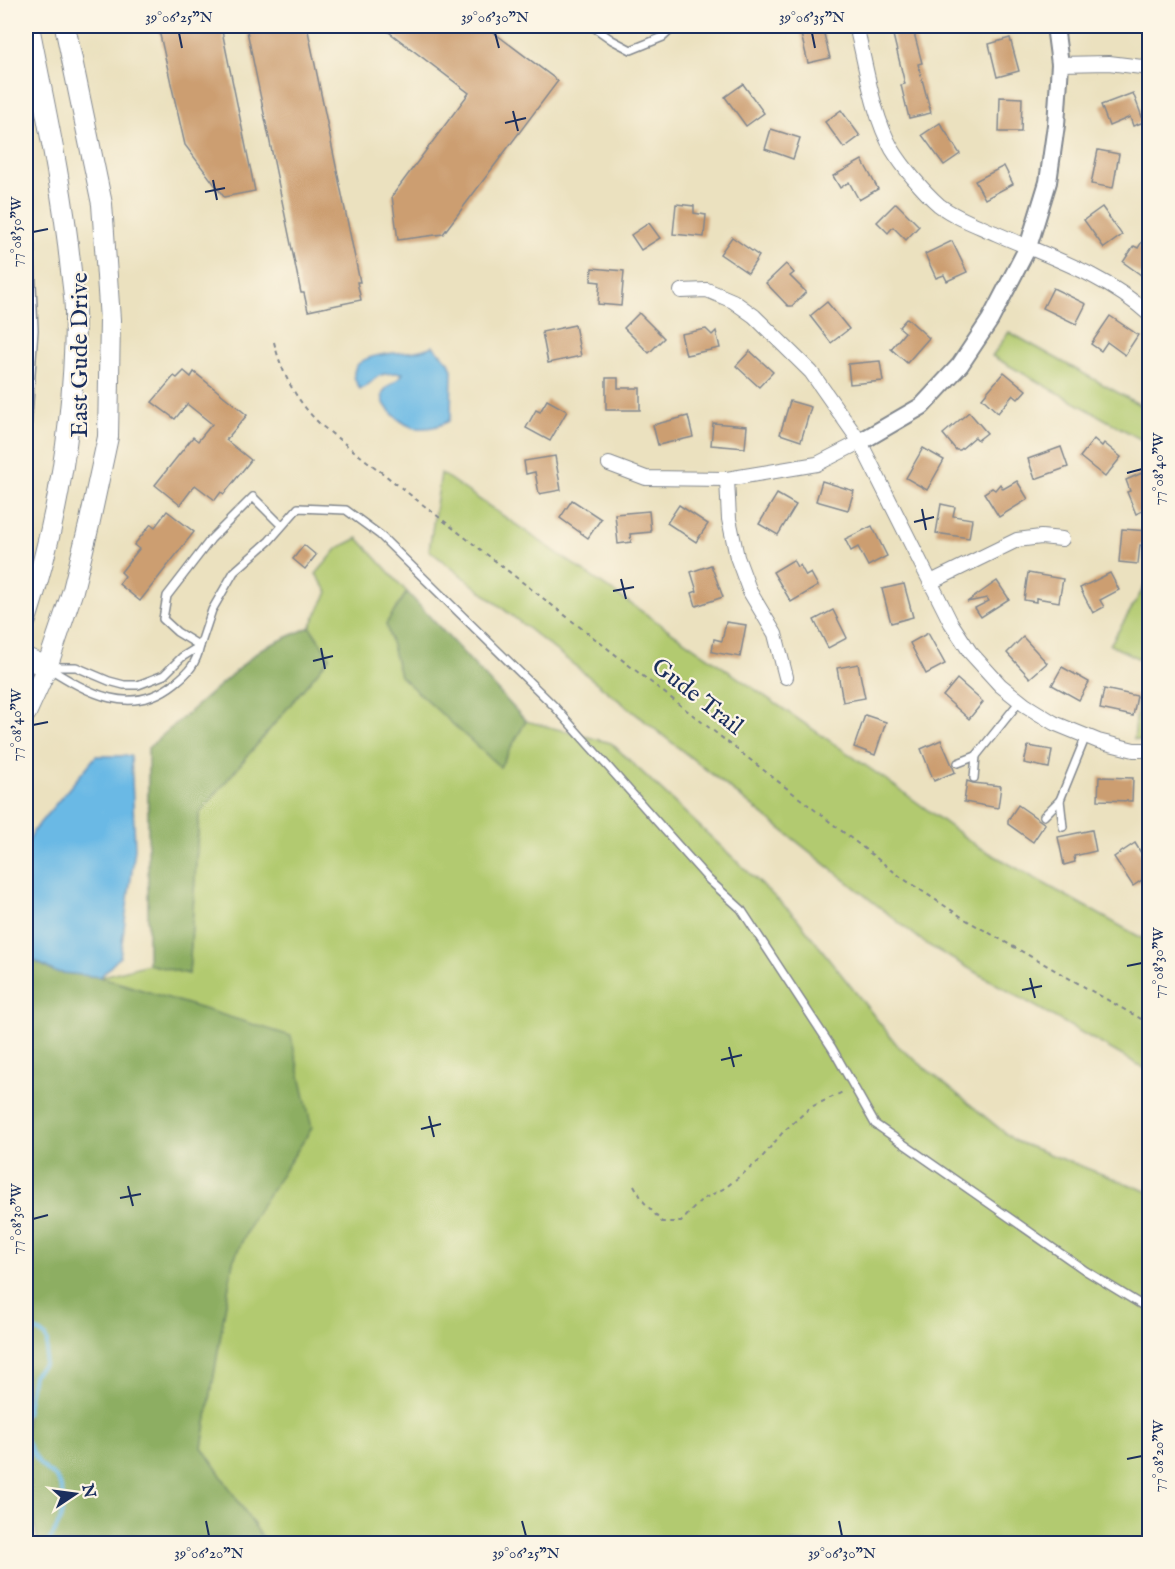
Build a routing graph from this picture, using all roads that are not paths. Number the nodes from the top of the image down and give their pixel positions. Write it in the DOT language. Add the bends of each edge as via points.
graph roads {
  1 [pos="29,26"];
  2 [pos="65,26"];
  3 [pos="592,26"];
  4 [pos="675,26"];
  5 [pos="856,26"];
  6 [pos="1055,26"];
  7 [pos="1060,64"];
  8 [pos="1149,68"];
  9 [pos="26,212"];
  10 [pos="27,230"];
  11 [pos="1028,247"];
  12 [pos="681,291"];
  13 [pos="1149,315"];
  14 [pos="29,352"];
  15 [pos="860,442"];
  16 [pos="26,445"];
  17 [pos="609,464"];
  18 [pos="727,479"];
  19 [pos="282,526"];
  20 [pos="1062,539"];
  21 [pos="932,582"];
  22 [pos="26,620"];
  23 [pos="200,646"];
  24 [pos="26,658"];
  25 [pos="48,666"];
  26 [pos="786,677"];
  27 [pos="1020,700"];
  28 [pos="26,713"];
  29 [pos="1086,736"];
  30 [pos="1149,750"];
  31 [pos="976,756"];
  32 [pos="958,763"];
  33 [pos="974,778"];
  34 [pos="1060,800"];
  35 [pos="1044,816"];
  36 [pos="1063,827"];
  37 [pos="1149,1310"];
  1 -- 22 [label="main road, East Gude Drive" via="65,210 75,320 61,475 46,551"];
  2 -- 25 [label="main road, East Gude Drive" via="102,204 110,320 108,437 82,557"];
  3 -- 4 [label="lane" via="631,50 663,37"];
  5 -- 11 [label="street" via="879,119 892,149 922,188 963,219"];
  6 -- 7 [label="street"];
  7 -- 8 [label="street" via="1109,63"];
  7 -- 11 [label="street" via="1048,182"];
  9 -- 10 [label="lane"];
  10 -- 14 [label="lane" via="33,311"];
  11 -- 13 [label="street" via="1078,267"];
  11 -- 15 [label="street" via="990,320 960,365 922,406"];
  12 -- 15 [label="street" via="717,293 754,316 811,372"];
  14 -- 16 [label="lane"];
  15 -- 18 [label="street" via="817,464"];
  15 -- 21 [label="street"];
  17 -- 18 [label="street" via="646,478"];
  18 -- 26 [label="street" via="729,519 737,557 750,592 775,634"];
  19 -- 23 [label="lane" via="234,572 212,609"];
  19 -- 23 [label="lane" via="253,497 211,539 167,596 163,619"];
  19 -- 37 [label="lane" via="298,508 346,510 380,535 546,698 709,880 741,909 832,1048 875,1124 1086,1271"];
  20 -- 21 [label="street" via="1017,540"];
  21 -- 27 [label="street" via="970,652 999,685"];
  23 -- 25 [label="lane" via="164,675 138,685 109,681 76,667"];
  23 -- 25 [label="lane" via="191,670 155,697 140,701 86,690"];
  24 -- 25 [label="main road"];
  25 -- 28 [label="main road, East Gude Drive"];
  27 -- 29 [label="street" via="1054,723"];
  27 -- 31 [label="lane"];
  29 -- 30 [label="street" via="1134,750"];
  29 -- 34 [label="lane"];
  31 -- 32 [label="lane"];
  31 -- 33 [label="lane"];
  34 -- 35 [label="lane"];
  34 -- 36 [label="lane"];
}
